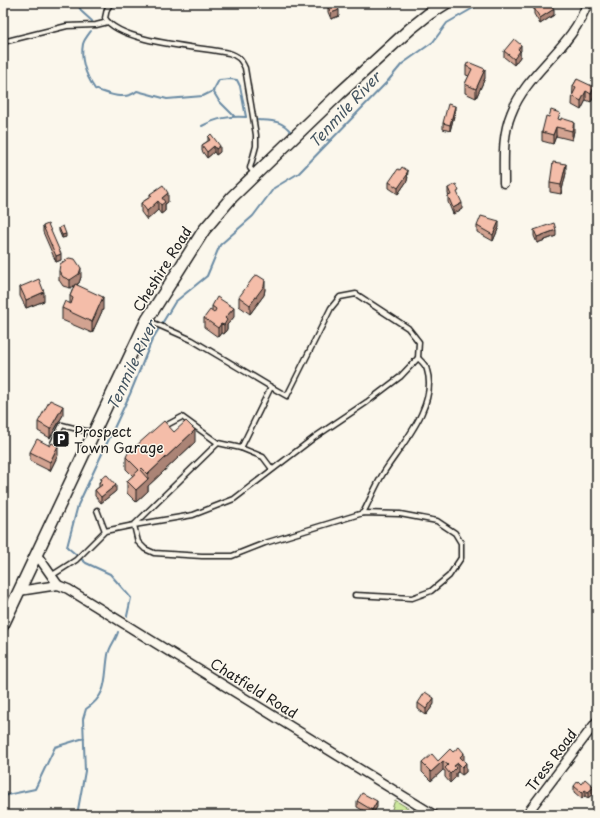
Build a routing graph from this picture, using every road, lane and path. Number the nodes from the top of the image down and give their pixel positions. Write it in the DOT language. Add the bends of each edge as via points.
graph roads {
  1 [pos="111,3"];
  2 [pos="446,3"];
  3 [pos="587,3"];
  4 [pos="108,22"];
  5 [pos="3,42"];
  6 [pos="255,174"];
  7 [pos="504,183"];
  8 [pos="152,322"];
  9 [pos="418,358"];
  10 [pos="271,387"];
  11 [pos="93,433"];
  12 [pos="156,433"];
  13 [pos="218,443"];
  14 [pos="51,447"];
  15 [pos="241,448"];
  16 [pos="272,469"];
  17 [pos="97,510"];
  18 [pos="363,513"];
  19 [pos="134,525"];
  20 [pos="105,530"];
  21 [pos="37,555"];
  22 [pos="51,576"];
  23 [pos="58,585"];
  24 [pos="20,592"];
  25 [pos="355,595"];
  26 [pos="3,625"];
  27 [pos="597,721"];
  28 [pos="434,815"];
  29 [pos="526,815"];
  1 -- 4 [label="lane" via="105,14"];
  2 -- 6 [label="main road, Cheshire Road" via="410,29"];
  3 -- 7 [label="street" via="578,24 520,96 511,113 505,132"];
  4 -- 5 [label="lane" via="67,26"];
  4 -- 6 [label="lane" via="114,28 137,37 237,56 245,68 256,135 250,168"];
  6 -- 8 [label="main road, Cheshire Road" via="204,230"];
  8 -- 10 [label="lane" via="192,340"];
  8 -- 11 [label="main road, Cheshire Road"];
  9 -- 10 [label="lane" via="419,342 408,328 356,294 340,297 330,308 287,396"];
  9 -- 16 [label="lane" via="400,377"];
  9 -- 18 [label="lane" via="427,368 430,383 426,403 383,474"];
  10 -- 15 [label="lane"];
  11 -- 14 [label="lane" via="62,426"];
  11 -- 21 [label="main road, Cheshire Road"];
  12 -- 13 [label="lane" via="182,417"];
  13 -- 15 [label="lane"];
  13 -- 19 [label="lane"];
  15 -- 16 [label="lane" via="263,457"];
  16 -- 19 [label="lane" via="234,499 193,515"];
  17 -- 20 [label="lane"];
  18 -- 19 [label="lane" via="265,543 232,556 154,553 138,542"];
  18 -- 25 [label="lane" via="400,514 437,522 455,533 461,543 461,558 449,576 431,591 412,598"];
  19 -- 20 [label="lane"];
  20 -- 22 [label="lane" via="76,560"];
  21 -- 22 [label="street, Chatfield Road"];
  21 -- 24 [label="main road, Cheshire Road"];
  22 -- 23 [label="street, Chatfield Road"];
  23 -- 24 [label="street"];
  23 -- 28 [label="street, Chatfield Road"];
  24 -- 26 [label="main road, Cheshire Road"];
  27 -- 29 [label="street, Tress Road"];
}
